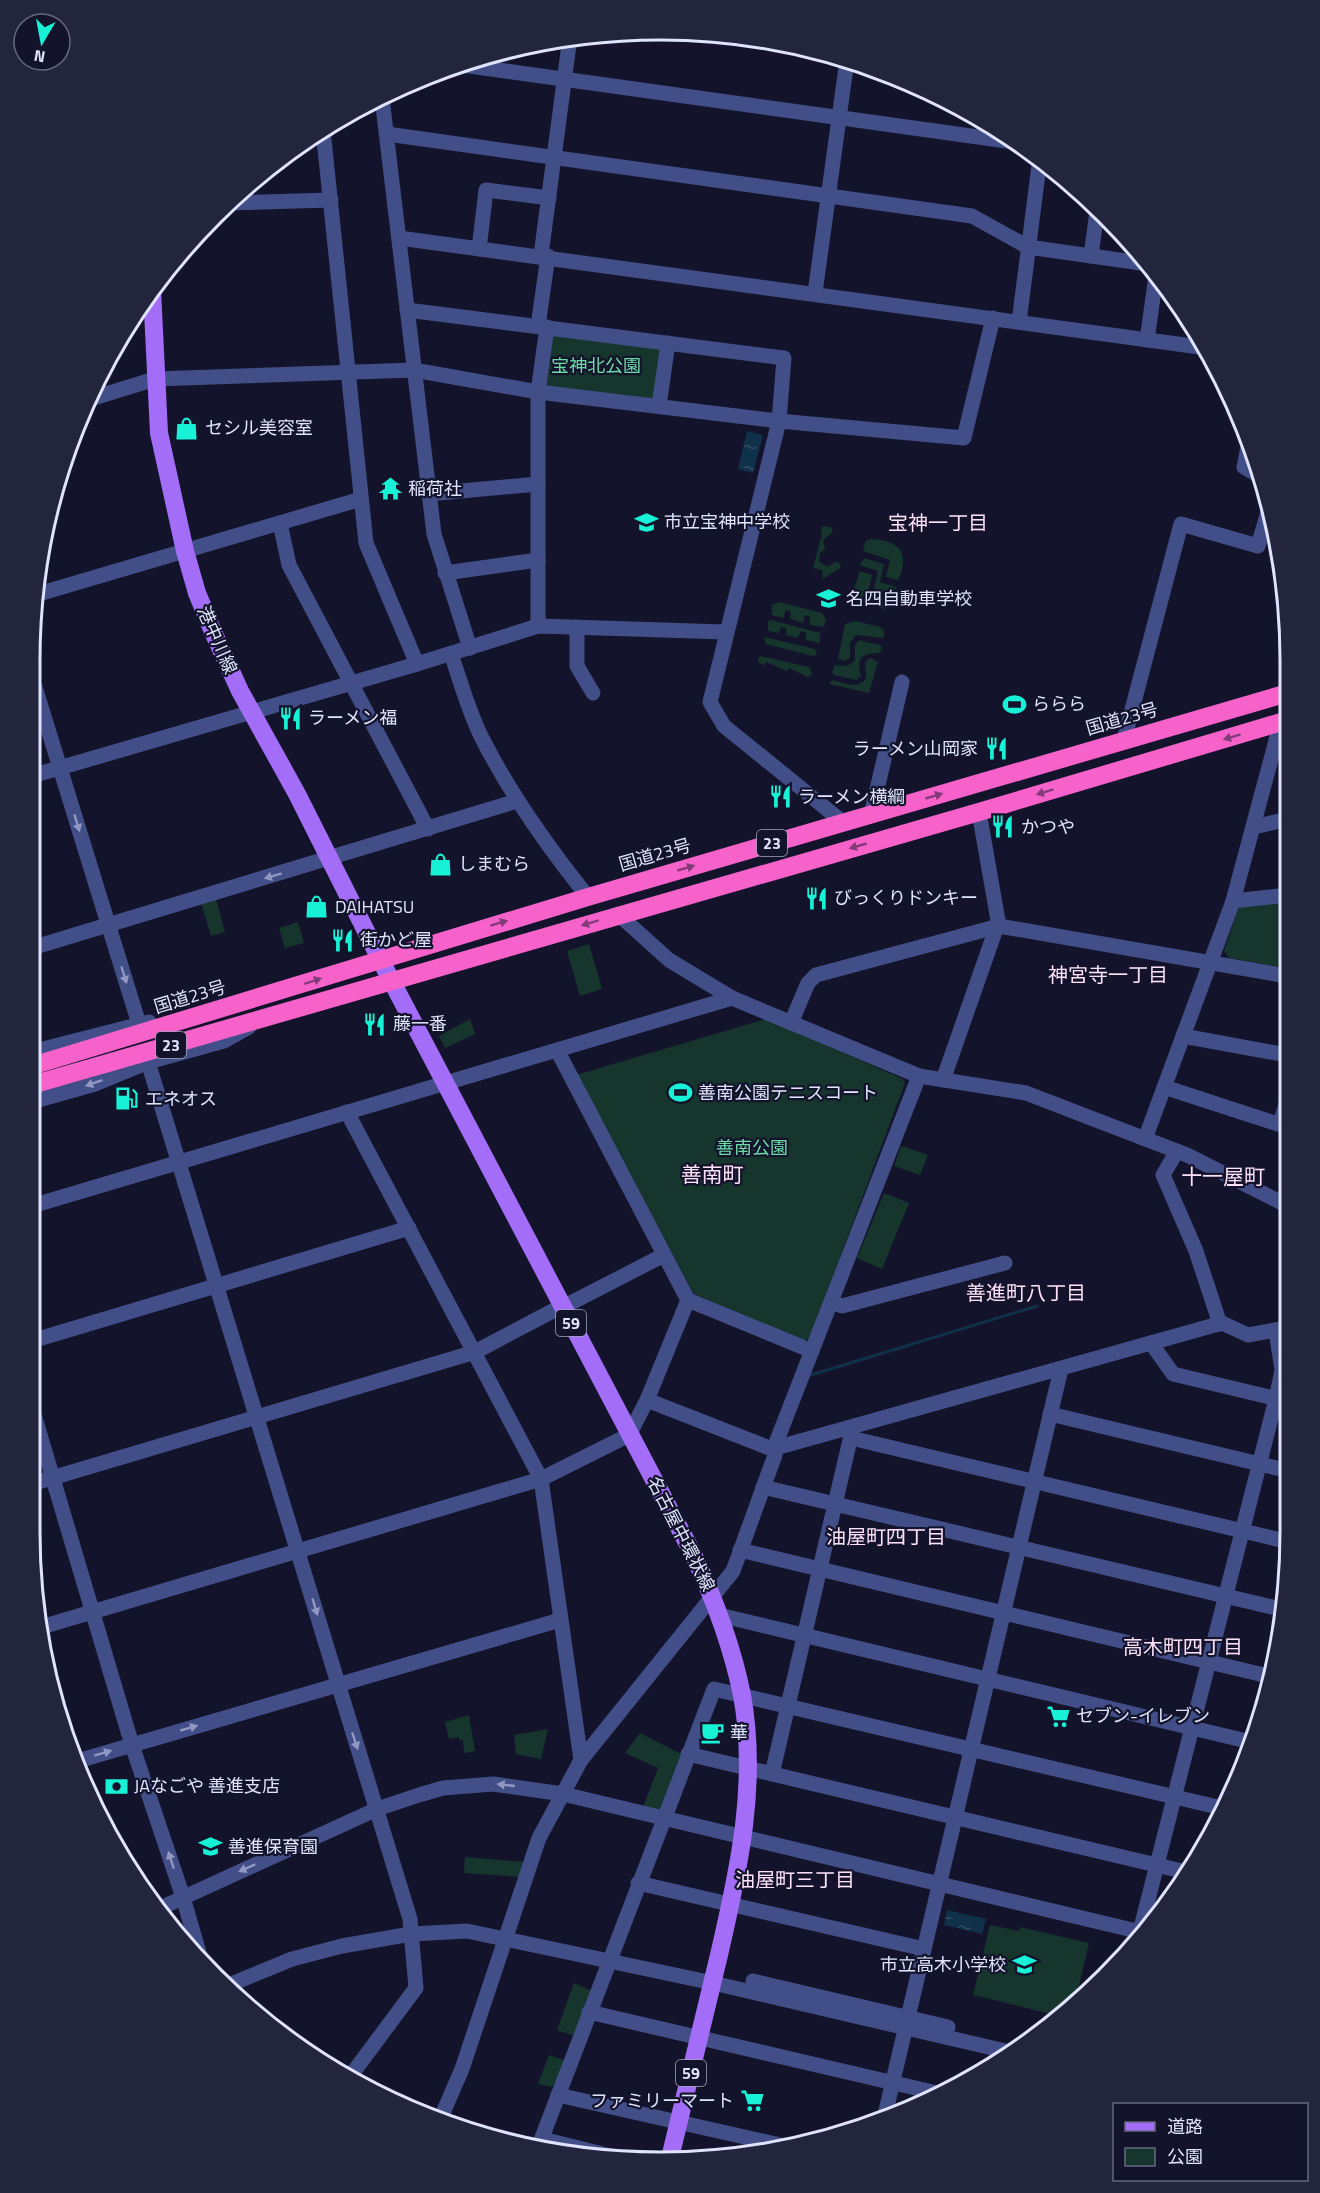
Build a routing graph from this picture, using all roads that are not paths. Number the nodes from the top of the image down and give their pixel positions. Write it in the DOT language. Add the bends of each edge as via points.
graph roads {
  1 [pos="569,48"];
  2 [pos="480,68"];
  3 [pos="846,69"];
  4 [pos="565,80"];
  5 [pos="383,106"];
  6 [pos="839,118"];
  7 [pos="387,134"];
  8 [pos="995,139"];
  9 [pos="324,140"];
  10 [pos="554,158"];
  11 [pos="1038,170"];
  12 [pos="828,196"];
  13 [pos="549,198"];
  14 [pos="331,200"];
  15 [pos="243,203"];
  16 [pos="1096,220"];
  17 [pos="399,238"];
  18 [pos="1029,247"];
  19 [pos="479,249"];
  20 [pos="544,256"];
  21 [pos="1091,256"];
  22 [pos="1134,262"];
  23 [pos="1154,288"];
  24 [pos="815,293"];
  25 [pos="152,306"];
  26 [pos="407,310"];
  27 [pos="993,318"];
  28 [pos="1019,322"];
  29 [pos="543,327"];
  30 [pos="1147,340"];
  31 [pos="668,343"];
  32 [pos="1195,346"];
  33 [pos="414,370"];
  34 [pos="348,371"];
  35 [pos="154,379"];
  36 [pos="538,392"];
  37 [pos="100,396"];
  38 [pos="659,406"];
  39 [pos="779,421"];
  40 [pos="1246,458"];
  41 [pos="1250,471"];
  42 [pos="538,484"];
  43 [pos="428,494"];
  44 [pos="361,499"];
  45 [pos="280,523"];
  46 [pos="1264,525"];
  47 [pos="185,551"];
  48 [pos="538,560"];
  49 [pos="445,573"];
  50 [pos="45,593"];
  51 [pos="538,626"];
  52 [pos="578,627"];
  53 [pos="725,632"];
  54 [pos="470,648"];
  55 [pos="451,654"];
  56 [pos="417,664"];
  57 [pos="902,682"];
  58 [pos="351,684"];
  59 [pos="594,693"];
  60 [pos="1280,695"];
  61 [pos="40,703"];
  62 [pos="253,712"];
  63 [pos="1280,722"];
  64 [pos="1280,738"];
  65 [pos="1124,741"];
  66 [pos="60,767"];
  67 [pos="40,773"];
  68 [pos="517,801"];
  69 [pos="979,812"];
  70 [pos="871,814"];
  71 [pos="1280,821"];
  72 [pos="844,823"];
  73 [pos="1254,827"];
  74 [pos="428,829"];
  75 [pos="330,860"];
  76 [pos="1280,896"];
  77 [pos="588,897"];
  78 [pos="1233,901"];
  79 [pos="618,914"];
  80 [pos="109,925"];
  81 [pos="998,926"];
  82 [pos="40,946"];
  83 [pos="380,959"];
  84 [pos="1211,963"];
  85 [pos="1280,975"];
  86 [pos="392,982"];
  87 [pos="257,998"];
  88 [pos="732,998"];
  89 [pos="261,1019"];
  90 [pos="791,1023"];
  91 [pos="139,1024"];
  92 [pos="1183,1036"];
  93 [pos="40,1050"];
  94 [pos="557,1050"];
  95 [pos="1280,1053"];
  96 [pos="80,1061"];
  97 [pos="148,1062"];
  98 [pos="40,1065"];
  99 [pos="919,1076"];
  100 [pos="943,1080"];
  101 [pos="40,1081"];
  102 [pos="445,1083"];
  103 [pos="1164,1087"];
  104 [pos="40,1100"];
  105 [pos="347,1112"];
  106 [pos="1280,1125"];
  107 [pos="1145,1139"];
  108 [pos="1177,1151"];
  109 [pos="178,1162"];
  110 [pos="1280,1202"];
  111 [pos="40,1203"];
  112 [pos="409,1228"];
  113 [pos="664,1255"];
  114 [pos="1005,1263"];
  115 [pos="217,1286"];
  116 [pos="688,1300"];
  117 [pos="831,1302"];
  118 [pos="562,1306"];
  119 [pos="1220,1324"];
  120 [pos="1280,1330"];
  121 [pos="40,1339"];
  122 [pos="1151,1343"];
  123 [pos="812,1351"];
  124 [pos="475,1352"];
  125 [pos="1061,1369"];
  126 [pos="647,1400"];
  127 [pos="1280,1400"];
  128 [pos="1280,1403"];
  129 [pos="1050,1414"];
  130 [pos="256,1418"];
  131 [pos="852,1433"];
  132 [pos="40,1435"];
  133 [pos="629,1435"];
  134 [pos="774,1448"];
  135 [pos="1259,1464"];
  136 [pos="1280,1469"];
  137 [pos="53,1478"];
  138 [pos="541,1479"];
  139 [pos="1035,1481"];
  140 [pos="40,1482"];
  141 [pos="763,1487"];
  142 [pos="836,1504"];
  143 [pos="1242,1530"];
  144 [pos="1280,1540"];
  145 [pos="1019,1547"];
  146 [pos="741,1550"];
  147 [pos="299,1551"];
  148 [pos="821,1570"];
  149 [pos="712,1594"];
  150 [pos="1226,1596"];
  151 [pos="1275,1608"];
  152 [pos="94,1612"];
  153 [pos="1003,1614"];
  154 [pos="719,1615"];
  155 [pos="560,1620"];
  156 [pos="48,1625"];
  157 [pos="805,1636"];
  158 [pos="1209,1662"];
  159 [pos="1263,1675"];
  160 [pos="988,1680"];
  161 [pos="338,1685"];
  162 [pos="741,1695"];
  163 [pos="789,1706"];
  164 [pos="1192,1729"];
  165 [pos="1244,1740"];
  166 [pos="132,1745"];
  167 [pos="972,1749"];
  168 [pos="688,1754"];
  169 [pos="84,1759"];
  170 [pos="581,1760"];
  171 [pos="748,1769"];
  172 [pos="772,1774"];
  173 [pos="563,1794"];
  174 [pos="1174,1797"];
  175 [pos="1216,1807"];
  176 [pos="377,1809"];
  177 [pos="955,1818"];
  178 [pos="663,1819"];
  179 [pos="744,1837"];
  180 [pos="1157,1865"];
  181 [pos="1179,1870"];
  182 [pos="638,1883"];
  183 [pos="940,1884"];
  184 [pos="183,1898"];
  185 [pos="731,1904"];
  186 [pos="166,1906"];
  187 [pos="1144,1918"];
  188 [pos="411,1934"];
  189 [pos="1132,1934"];
  190 [pos="507,1938"];
  191 [pos="196,1944"];
  192 [pos="924,1950"];
  193 [pos="609,1960"];
  194 [pos="235,1983"];
  195 [pos="713,1983"];
  196 [pos="589,2012"];
  197 [pos="907,2023"];
  198 [pos="700,2037"];
  199 [pos="1011,2043"];
  200 [pos="1002,2050"];
  201 [pos="354,2072"];
  202 [pos="893,2082"];
  203 [pos="929,2091"];
  204 [pos="558,2095"];
  205 [pos="886,2109"];
  206 [pos="443,2113"];
  207 [pos="679,2122"];
  208 [pos="541,2141"];
  209 [pos="770,2143"];
  210 [pos="672,2152"];
  1 -- 4 [label="street"];
  2 -- 4 [label="street"];
  3 -- 6 [label="street"];
  4 -- 6 [label="street"];
  4 -- 10 [label="street"];
  5 -- 7 [label="street"];
  6 -- 8 [label="street"];
  6 -- 12 [label="street"];
  7 -- 10 [label="street"];
  7 -- 17 [label="street"];
  9 -- 14 [label="street"];
  10 -- 12 [label="street"];
  10 -- 13 [label="street"];
  11 -- 18 [label="street"];
  12 -- 18 [label="street" via="972,216"];
  12 -- 24 [label="street"];
  13 -- 19 [label="street" via="486,190"];
  13 -- 20 [label="street"];
  14 -- 15 [label="street"];
  14 -- 34 [label="street"];
  16 -- 21 [label="street"];
  17 -- 19 [label="street"];
  17 -- 26 [label="street"];
  18 -- 21 [label="street"];
  18 -- 28 [label="street"];
  19 -- 20 [label="street"];
  20 -- 24 [label="street"];
  20 -- 29 [label="street"];
  21 -- 22 [label="street"];
  23 -- 30 [label="street"];
  24 -- 27 [label="street"];
  25 -- 35 [label="main road, 港中川線"];
  26 -- 29 [label="street"];
  26 -- 33 [label="street"];
  27 -- 28 [label="street"];
  27 -- 39 [label="street" via="964,438"];
  28 -- 30 [label="street"];
  29 -- 31 [label="street"];
  29 -- 36 [label="street"];
  30 -- 32 [label="street"];
  31 -- 38 [label="street"];
  31 -- 39 [label="street" via="784,358"];
  33 -- 34 [label="street"];
  33 -- 36 [label="street"];
  33 -- 43 [label="street"];
  34 -- 35 [label="street"];
  34 -- 44 [label="street"];
  35 -- 37 [label="street"];
  35 -- 47 [label="main road, 港中川線" via="159,433"];
  36 -- 38 [label="street"];
  36 -- 42 [label="street"];
  38 -- 39 [label="street"];
  39 -- 53 [label="street"];
  40 -- 41 [label="street" via="1244,468"];
  42 -- 43 [label="street"];
  42 -- 48 [label="street"];
  43 -- 49 [label="street"];
  44 -- 45 [label="street"];
  44 -- 56 [label="street" via="366,543"];
  45 -- 47 [label="street"];
  45 -- 58 [label="street" via="289,565"];
  46 -- 65 [label="street" via="1258,546 1181,524"];
  47 -- 50 [label="street"];
  47 -- 62 [label="main road, 港中川線" via="214,634"];
  48 -- 49 [label="street"];
  48 -- 51 [label="street"];
  49 -- 54 [label="street"];
  51 -- 52 [label="street"];
  51 -- 54 [label="street"];
  52 -- 53 [label="street"];
  52 -- 59 [label="street" via="577,666"];
  53 -- 72 [label="street" via="710,702 724,726"];
  54 -- 55 [label="street"];
  55 -- 56 [label="street"];
  55 -- 68 [label="street" via="482,738"];
  56 -- 58 [label="street"];
  57 -- 70 [label="street"];
  58 -- 62 [label="street"];
  58 -- 74 [label="street"];
  60 -- 65 [label="highway, 国道23号 / 23"];
  61 -- 66 [label="street"];
  62 -- 66 [label="street"];
  62 -- 75 [label="main road, 港中川線"];
  63 -- 69 [label="highway, 国道23号 / 23, one-way"];
  64 -- 73 [label="street"];
  70 -- 65 [label="highway, 国道23号 / 23, one-way"];
  66 -- 67 [label="street"];
  66 -- 80 [label="street, one-way"];
  68 -- 74 [label="street"];
  68 -- 77 [label="street" via="541,839"];
  69 -- 79 [label="highway, 国道23号 / 23, one-way"];
  69 -- 81 [label="street"];
  70 -- 72 [label="highway, 国道23号 / 23"];
  71 -- 73 [label="street"];
  77 -- 72 [label="highway, 国道23号 / 23, one-way"];
  73 -- 78 [label="street"];
  74 -- 75 [label="street"];
  75 -- 80 [label="street, one-way"];
  75 -- 83 [label="main road, 港中川線"];
  76 -- 78 [label="street"];
  83 -- 77 [label="highway, 国道23号 / 23, one-way"];
  78 -- 84 [label="street"];
  79 -- 86 [label="highway, 国道23号 / 23, one-way"];
  79 -- 88 [label="street" via="669,960"];
  80 -- 82 [label="street"];
  80 -- 91 [label="street, one-way"];
  81 -- 84 [label="street"];
  81 -- 90 [label="street" via="816,975 808,983"];
  81 -- 100 [label="street"];
  83 -- 86 [label="main road, 名古屋中環状線 / 59"];
  87 -- 83 [label="highway, 国道23号 / 23, one-way"];
  84 -- 85 [label="street"];
  84 -- 92 [label="street"];
  86 -- 89 [label="highway, 国道23号 / 23"];
  86 -- 102 [label="main road, 名古屋中環状線 / 59"];
  87 -- 91 [label="street" via="219,1002"];
  87 -- 96 [label="highway, 国道23号 / 23"];
  88 -- 90 [label="street"];
  88 -- 94 [label="street"];
  89 -- 96 [label="highway, 国道23号 / 23"];
  89 -- 97 [label="street" via="224,1041"];
  90 -- 99 [label="street"];
  91 -- 93 [label="street"];
  92 -- 95 [label="street"];
  92 -- 103 [label="street"];
  94 -- 102 [label="street"];
  94 -- 113 [label="street"];
  96 -- 98 [label="highway, 国道23号 / 23"];
  96 -- 101 [label="highway, 国道23号 / 23"];
  97 -- 104 [label="street, one-way" via="95,1084"];
  97 -- 109 [label="street"];
  99 -- 100 [label="street"];
  99 -- 117 [label="street"];
  100 -- 107 [label="street" via="1026,1093"];
  102 -- 105 [label="street"];
  102 -- 118 [label="main road, 名古屋中環状線 / 59"];
  103 -- 106 [label="street"];
  103 -- 107 [label="street"];
  105 -- 109 [label="street"];
  105 -- 112 [label="street"];
  107 -- 108 [label="street"];
  108 -- 110 [label="street"];
  108 -- 119 [label="street" via="1163,1176 1196,1251"];
  109 -- 111 [label="street"];
  109 -- 115 [label="street"];
  112 -- 115 [label="street"];
  112 -- 124 [label="street"];
  113 -- 116 [label="street"];
  113 -- 118 [label="street"];
  114 -- 117 [label="street" via="842,1306"];
  115 -- 121 [label="street"];
  115 -- 130 [label="street"];
  116 -- 123 [label="street"];
  116 -- 126 [label="street"];
  117 -- 123 [label="street"];
  118 -- 124 [label="street"];
  118 -- 133 [label="main road, 名古屋中環状線 / 59"];
  119 -- 120 [label="street" via="1248,1335"];
  119 -- 122 [label="street"];
  122 -- 125 [label="street"];
  122 -- 127 [label="street" via="1173,1374"];
  123 -- 134 [label="street"];
  124 -- 130 [label="street"];
  124 -- 138 [label="street"];
  125 -- 129 [label="street"];
  125 -- 131 [label="street"];
  126 -- 133 [label="street"];
  126 -- 134 [label="street"];
  128 -- 135 [label="street"];
  129 -- 135 [label="street"];
  129 -- 139 [label="street"];
  130 -- 137 [label="street"];
  130 -- 147 [label="street"];
  131 -- 134 [label="street"];
  131 -- 139 [label="street"];
  131 -- 142 [label="street"];
  132 -- 137 [label="street"];
  133 -- 138 [label="street"];
  133 -- 149 [label="main road, 名古屋中環状線 / 59"];
  134 -- 141 [label="street"];
  135 -- 136 [label="street"];
  135 -- 143 [label="street"];
  137 -- 140 [label="street"];
  137 -- 152 [label="street"];
  138 -- 147 [label="street"];
  138 -- 155 [label="street"];
  139 -- 143 [label="street"];
  139 -- 145 [label="street"];
  141 -- 142 [label="street"];
  141 -- 146 [label="street"];
  142 -- 145 [label="street"];
  142 -- 148 [label="street"];
  143 -- 144 [label="street"];
  143 -- 150 [label="street"];
  145 -- 150 [label="street"];
  145 -- 153 [label="street"];
  146 -- 148 [label="street"];
  146 -- 149 [label="street" via="733,1572"];
  147 -- 152 [label="street"];
  147 -- 161 [label="street, one-way"];
  148 -- 153 [label="street"];
  148 -- 157 [label="street"];
  149 -- 154 [label="main road, 名古屋中環状線 / 59"];
  149 -- 170 [label="street"];
  150 -- 151 [label="street"];
  150 -- 158 [label="street"];
  152 -- 156 [label="street"];
  152 -- 166 [label="street"];
  153 -- 158 [label="street"];
  153 -- 160 [label="street"];
  154 -- 157 [label="street"];
  154 -- 162 [label="main road, 名古屋中環状線 / 59"];
  155 -- 161 [label="street"];
  155 -- 170 [label="street"];
  157 -- 160 [label="street"];
  157 -- 163 [label="street"];
  158 -- 159 [label="street"];
  158 -- 164 [label="street"];
  160 -- 164 [label="street"];
  160 -- 167 [label="street"];
  166 -- 161 [label="street, one-way"];
  161 -- 176 [label="street, one-way"];
  162 -- 163 [label="street"];
  162 -- 168 [label="street" via="714,1689"];
  162 -- 171 [label="main road, 名古屋中環状線 / 59"];
  163 -- 167 [label="street"];
  163 -- 172 [label="street"];
  164 -- 165 [label="street"];
  164 -- 174 [label="street"];
  169 -- 166 [label="street, one-way"];
  184 -- 166 [label="street, one-way"];
  167 -- 174 [label="street"];
  167 -- 177 [label="street"];
  168 -- 171 [label="street"];
  168 -- 178 [label="street"];
  170 -- 173 [label="street"];
  171 -- 172 [label="street"];
  171 -- 179 [label="main road, 名古屋中環状線 / 59"];
  172 -- 177 [label="street"];
  173 -- 176 [label="street, one-way" via="470,1784 443,1788"];
  173 -- 178 [label="street"];
  173 -- 190 [label="street" via="539,1838"];
  174 -- 175 [label="street"];
  174 -- 180 [label="street"];
  176 -- 184 [label="street, one-way"];
  176 -- 188 [label="street"];
  177 -- 180 [label="street"];
  177 -- 183 [label="street"];
  178 -- 179 [label="street"];
  178 -- 182 [label="street"];
  179 -- 183 [label="street"];
  179 -- 185 [label="main road, 名古屋中環状線 / 59"];
  180 -- 181 [label="street"];
  180 -- 187 [label="street"];
  182 -- 185 [label="street"];
  182 -- 193 [label="street"];
  183 -- 189 [label="street"];
  183 -- 192 [label="street"];
  184 -- 186 [label="street"];
  184 -- 191 [label="street"];
  185 -- 192 [label="street"];
  185 -- 195 [label="main road, 名古屋中環状線 / 59"];
  188 -- 190 [label="street" via="456,1931"];
  188 -- 194 [label="street" via="292,1959"];
  188 -- 201 [label="street" via="416,1988"];
  190 -- 193 [label="street"];
  190 -- 206 [label="street"];
  192 -- 197 [label="street"];
  193 -- 195 [label="street"];
  193 -- 196 [label="street"];
  195 -- 197 [label="street" via="728,1975"];
  195 -- 198 [label="main road, 名古屋中環状線 / 59"];
  196 -- 198 [label="street"];
  196 -- 204 [label="street"];
  197 -- 199 [label="street"];
  197 -- 200 [label="street"];
  197 -- 202 [label="street"];
  198 -- 202 [label="street"];
  198 -- 207 [label="main road, 名古屋中環状線 / 59"];
  202 -- 203 [label="street"];
  202 -- 205 [label="street"];
  204 -- 207 [label="street"];
  204 -- 208 [label="street"];
  207 -- 209 [label="street"];
  207 -- 210 [label="main road, 名古屋中環状線 / 59"];
}
